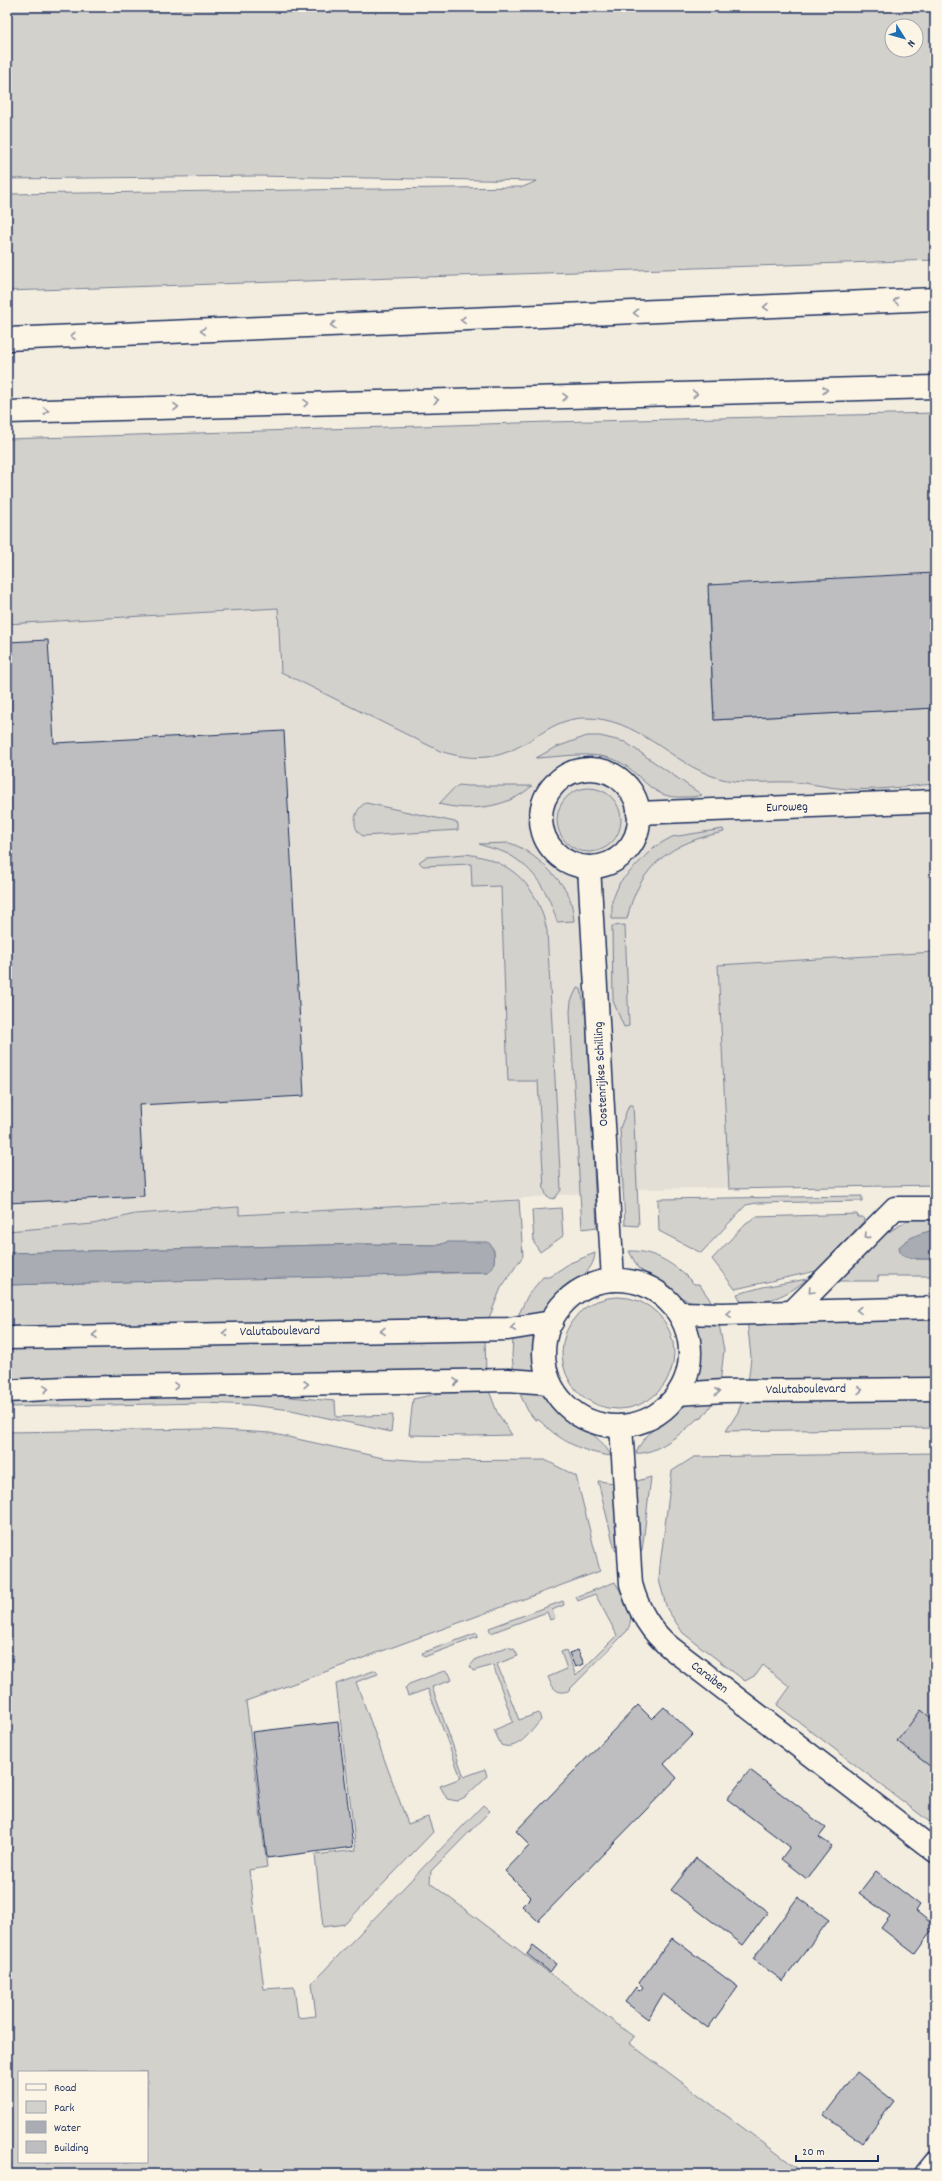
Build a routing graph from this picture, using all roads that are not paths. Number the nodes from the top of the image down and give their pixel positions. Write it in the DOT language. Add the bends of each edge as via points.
graph roads {
  1 [pos="935,299"];
  2 [pos="7,339"];
  3 [pos="935,388"];
  4 [pos="7,412"];
  5 [pos="935,801"];
  6 [pos="638,813"];
  7 [pos="590,867"];
  8 [pos="935,1208"];
  9 [pos="613,1280"];
  10 [pos="935,1308"];
  11 [pos="792,1312"];
  12 [pos="679,1313"];
  13 [pos="552,1322"];
  14 [pos="7,1338"];
  15 [pos="550,1383"];
  16 [pos="935,1389"];
  17 [pos="7,1391"];
  18 [pos="678,1394"];
  19 [pos="621,1426"];
  20 [pos="935,1851"];
  21 [pos="935,2162"];
  22 [pos="926,2174"];
  1 -- 2 [label="main road, one-way"];
  4 -- 3 [label="main road, one-way"];
  5 -- 6 [label="main road, Euroweg"];
  6 -- 7 [label="main road" via="638,827 634,840 626,851 615,860"];
  6 -- 7 [label="main road" via="630,789 621,780 598,770 585,769 573,772 552,787 546,798 541,820 548,843 555,853 566,861"];
  7 -- 9 [label="main road, Oostenrijkse Schilling"];
  8 -- 11 [label="main road, one-way" via="895,1208"];
  9 -- 12 [label="main road" via="633,1282 652,1288 668,1300"];
  9 -- 13 [label="main road" via="577,1292 562,1306"];
  10 -- 11 [label="main road, one-way"];
  11 -- 12 [label="main road, one-way"];
  12 -- 18 [label="main road" via="688,1333 690,1352 688,1371"];
  13 -- 14 [label="main road, Valutaboulevard, one-way" via="508,1329"];
  13 -- 15 [label="main road" via="545,1339 545,1358"];
  17 -- 15 [label="main road, one-way" via="508,1380"];
  15 -- 19 [label="main road" via="568,1407 584,1418 602,1424"];
  18 -- 16 [label="main road, Valutaboulevard, one-way" via="723,1391"];
  18 -- 19 [label="main road" via="656,1415 638,1423"];
  19 -- 20 [label="main road, Caraïben" via="631,1584 638,1606 648,1624 671,1648"];
  21 -- 22 [label="main road"];
}
